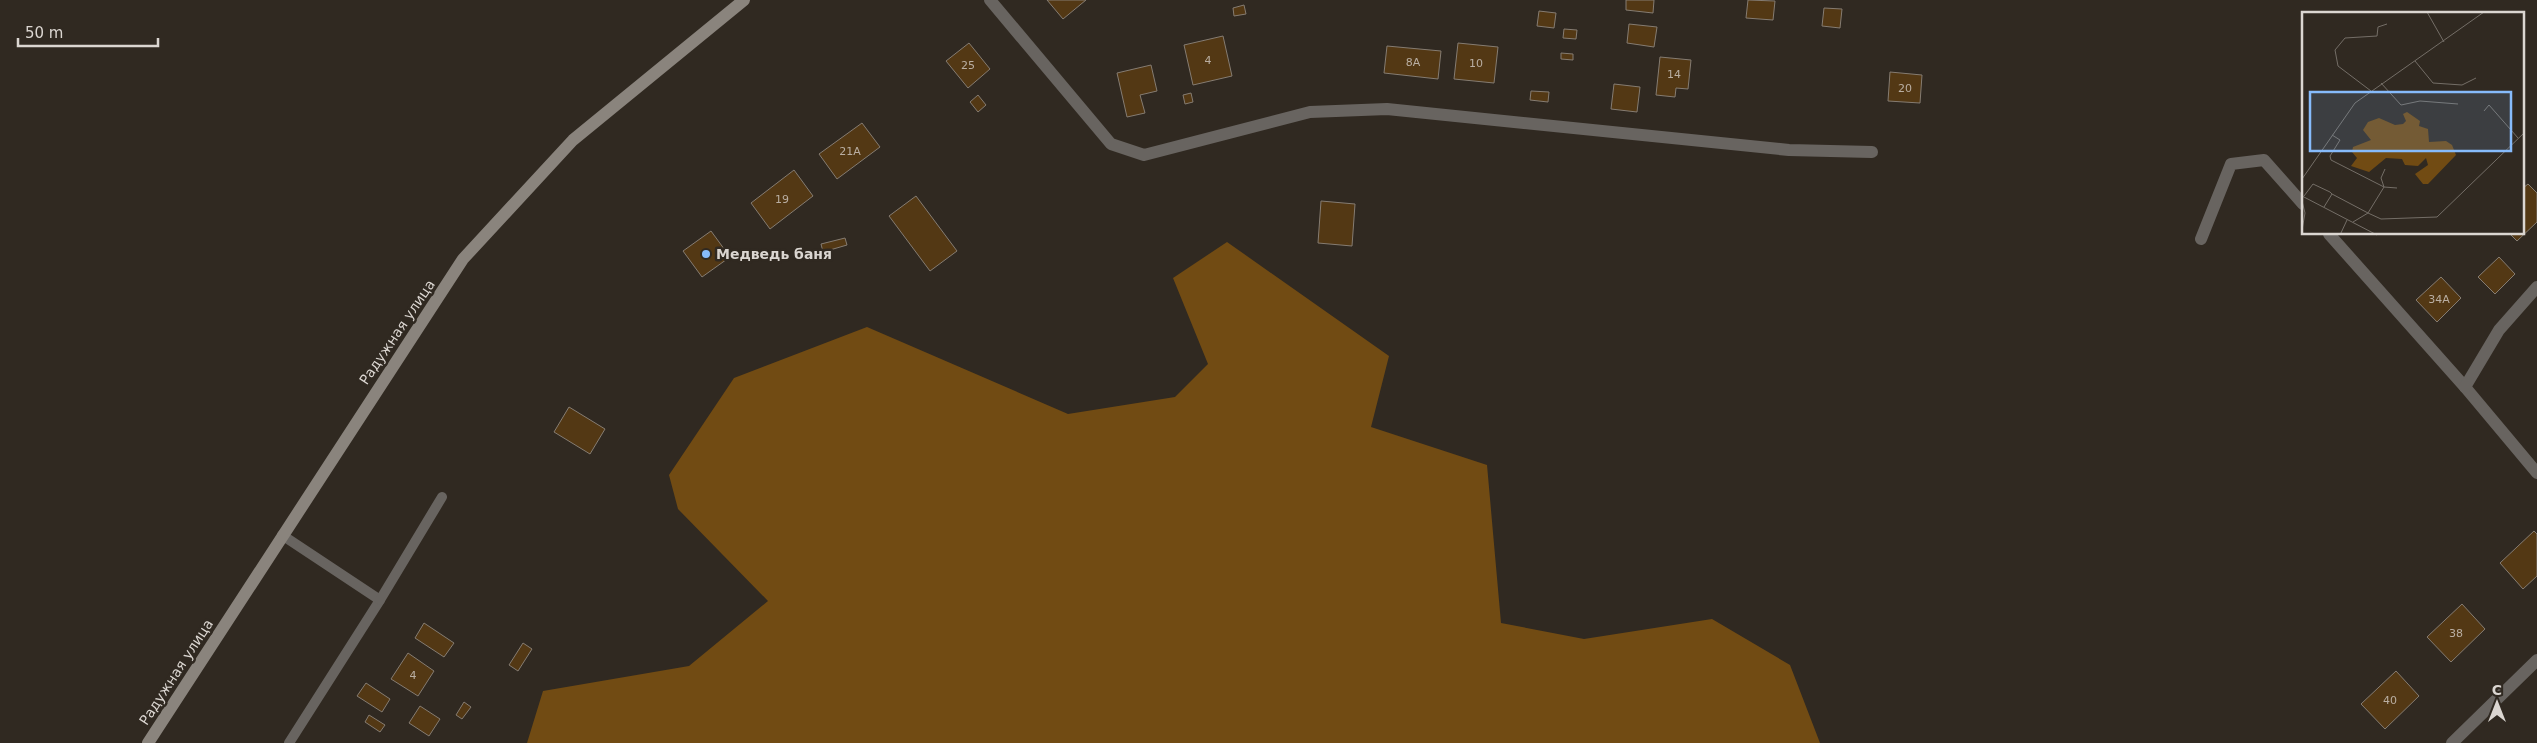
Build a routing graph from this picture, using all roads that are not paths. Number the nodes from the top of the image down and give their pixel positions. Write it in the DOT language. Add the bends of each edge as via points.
graph roads {
  1 [pos="744,0"];
  2 [pos="990,0"];
  3 [pos="1872,152"];
  4 [pos="2302,203"];
  5 [pos="2330,235"];
  6 [pos="2201,239"];
  7 [pos="2537,288"];
  8 [pos="2465,387"];
  9 [pos="2537,473"];
  10 [pos="442,497"];
  11 [pos="282,535"];
  12 [pos="380,600"];
  13 [pos="2537,660"];
  14 [pos="148,743"];
  15 [pos="289,743"];
  16 [pos="2452,743"];
  1 -- 11 [label="street, Радужная улица" via="573,140 463,258"];
  2 -- 3 [label="street" via="1111,144 1144,155 1310,112 1387,109 1790,150"];
  4 -- 6 [label="street" via="2264,160 2231,164"];
  5 -- 8 [label="street"];
  7 -- 8 [label="street" via="2499,330"];
  8 -- 9 [label="street"];
  10 -- 12 [label="lane"];
  11 -- 12 [label="lane"];
  11 -- 14 [label="street, Радужная улица"];
  12 -- 15 [label="lane"];
  13 -- 16 [label="street"];
}
